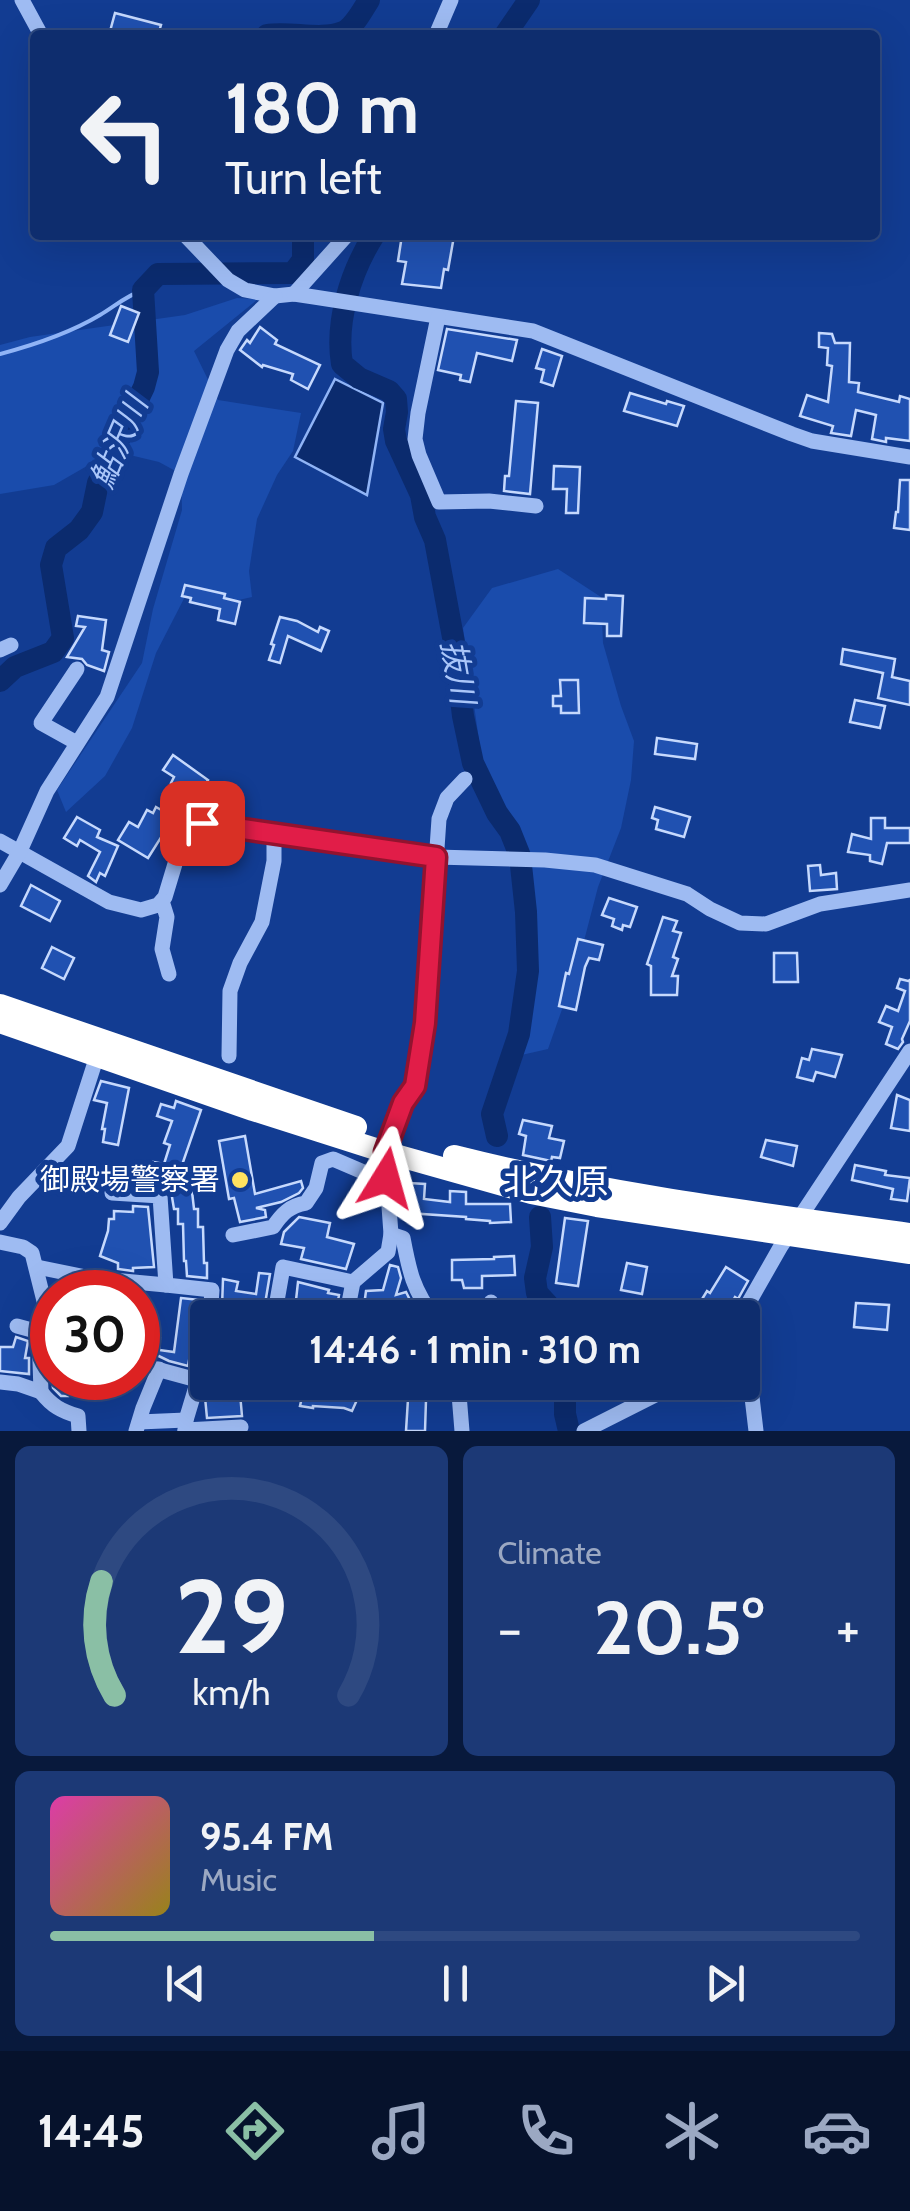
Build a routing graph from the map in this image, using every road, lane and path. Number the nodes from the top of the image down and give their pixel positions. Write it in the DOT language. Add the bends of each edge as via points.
graph roads {
  1 [pos="22,0"];
  2 [pos="452,0"];
  3 [pos="37,30"];
  4 [pos="438,30"];
  5 [pos="190,240"];
  6 [pos="343,240"];
  7 [pos="294,294"];
  8 [pos="276,296"];
  9 [pos="438,317"];
  10 [pos="910,457"];
  11 [pos="536,506"];
  12 [pos="77,669"];
  13 [pos="78,743"];
  14 [pos="465,778"];
  15 [pos="274,834"];
  16 [pos="8,845"];
  17 [pos="436,857"];
  18 [pos="0,885"];
  19 [pos="910,890"];
  20 [pos="162,901"];
  21 [pos="169,974"];
  22 [pos="0,992"];
  23 [pos="0,1005"];
  24 [pos="0,1022"];
  25 [pos="0,1032"];
  26 [pos="68,1036"];
  27 [pos="910,1052"];
  28 [pos="97,1056"];
  29 [pos="229,1056"];
  30 [pos="387,1145"];
  31 [pos="386,1178"];
  32 [pos="112,1193"];
  33 [pos="0,1223"];
  34 [pos="795,1227"];
  35 [pos="233,1234"];
  36 [pos="392,1234"];
  37 [pos="910,1234"];
  38 [pos="0,1242"];
  39 [pos="910,1253"];
  40 [pos="37,1267"];
  41 [pos="38,1270"];
  42 [pos="353,1282"];
  43 [pos="166,1285"];
  44 [pos="211,1300"];
  45 [pos="277,1300"];
  46 [pos="350,1300"];
  47 [pos="422,1300"];
  48 [pos="751,1300"];
  49 [pos="17,1326"];
  50 [pos="30,1329"];
  51 [pos="160,1369"];
  52 [pos="190,1378"];
  53 [pos="0,1382"];
  54 [pos="30,1388"];
  55 [pos="47,1400"];
  56 [pos="148,1400"];
  57 [pos="191,1400"];
  58 [pos="459,1400"];
  59 [pos="646,1400"];
  60 [pos="752,1400"];
  61 [pos="138,1427"];
  62 [pos="185,1427"];
  63 [pos="241,1427"];
  64 [pos="79,1431"];
  65 [pos="462,1431"];
  66 [pos="584,1431"];
  67 [pos="756,1431"];
  1 -- 3 [label="street"];
  2 -- 4 [label="street"];
  5 -- 8 [label="street" via="228,280"];
  6 -- 7 [label="street"];
  7 -- 8 [label="street"];
  7 -- 9 [label="street"];
  8 -- 13 [label="street" via="227,350 106,697"];
  9 -- 10 [label="street" via="532,331 812,441"];
  9 -- 11 [label="street" via="415,440 439,502"];
  12 -- 13 [label="street" via="41,723"];
  13 -- 16 [label="street"];
  14 -- 17 [label="street" via="443,809"];
  15 -- 17 [label="street"];
  15 -- 20 [label="street" via="202,823 193,828"];
  15 -- 29 [label="street" via="262,922 230,991"];
  16 -- 18 [label="street"];
  16 -- 20 [label="street" via="109,902 141,910"];
  17 -- 19 [label="street" via="596,866 687,894 740,923 766,924 820,904"];
  17 -- 30 [label="street" via="415,1086"];
  20 -- 21 [label="street"];
  22 -- 26 [label="highway"];
  23 -- 26 [label="highway"];
  24 -- 26 [label="highway"];
  25 -- 26 [label="highway"];
  26 -- 28 [label="highway"];
  26 -- 30 [label="highway"];
  27 -- 34 [label="street"];
  28 -- 30 [label="highway"];
  28 -- 33 [label="street" via="68,1146"];
  30 -- 31 [label="street"];
  30 -- 34 [label="highway"];
  31 -- 35 [label="street" via="332,1158 322,1164 306,1203 294,1205 273,1227"];
  31 -- 36 [label="street"];
  32 -- 43 [label="street" via="160,1196"];
  34 -- 37 [label="highway"];
  34 -- 39 [label="highway"];
  34 -- 48 [label="street"];
  36 -- 42 [label="street" via="388,1252"];
  36 -- 47 [label="street" via="402,1238"];
  38 -- 40 [label="street" via="32,1253"];
  40 -- 41 [label="street"];
  40 -- 43 [label="street"];
  42 -- 45 [label="street" via="283,1268"];
  42 -- 46 [label="street"];
  43 -- 44 [label="street" via="212,1290"];
  49 -- 50 [label="street"];
  51 -- 52 [label="street"];
  53 -- 54 [label="street"];
  55 -- 64 [label="street" via="78,1416"];
  56 -- 61 [label="street"];
  57 -- 62 [label="street"];
  58 -- 65 [label="street"];
  59 -- 66 [label="street"];
  60 -- 67 [label="street"];
  61 -- 62 [label="street"];
  62 -- 63 [label="street"];
}
